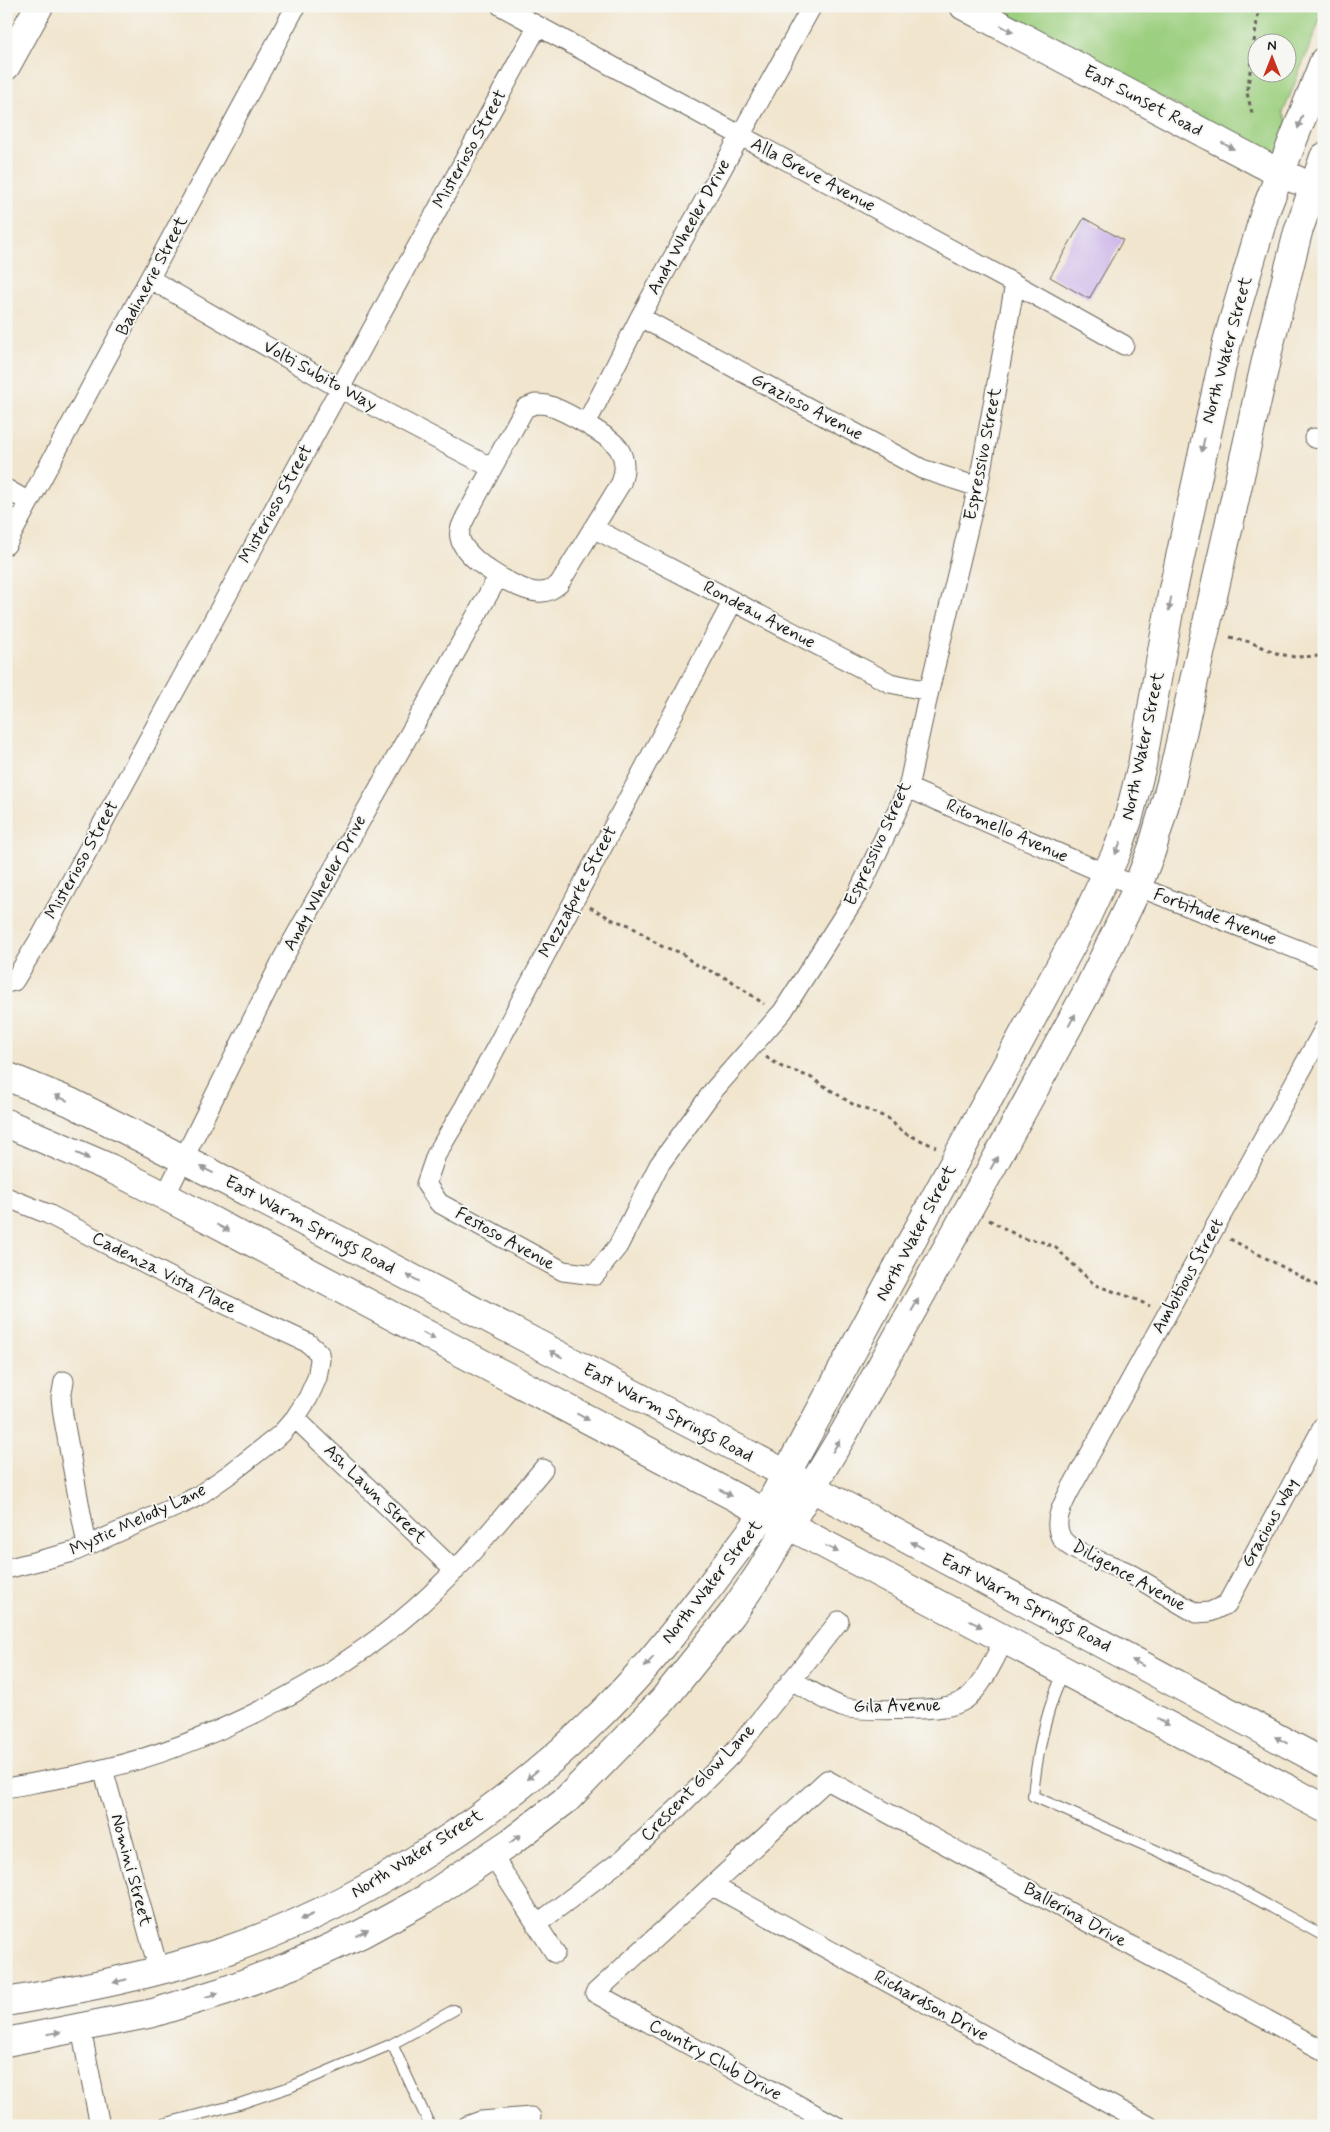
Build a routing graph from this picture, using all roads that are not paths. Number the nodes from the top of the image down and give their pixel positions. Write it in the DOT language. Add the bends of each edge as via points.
graph roads {
  1 [pos="39,6"];
  2 [pos="296,6"];
  3 [pos="501,6"];
  4 [pos="812,6"];
  5 [pos="964,6"];
  6 [pos="537,27"];
  7 [pos="1324,61"];
  8 [pos="6,66"];
  9 [pos="739,135"];
  10 [pos="1324,157"];
  11 [pos="1281,174"];
  12 [pos="1319,188"];
  13 [pos="150,279"];
  14 [pos="1016,284"];
  15 [pos="640,317"];
  16 [pos="1124,345"];
  17 [pos="339,388"];
  18 [pos="586,424"];
  19 [pos="492,468"];
  20 [pos="978,487"];
  21 [pos="6,489"];
  22 [pos="30,502"];
  23 [pos="593,528"];
  24 [pos="6,545"];
  25 [pos="498,577"];
  26 [pos="733,601"];
  27 [pos="929,690"];
  28 [pos="908,788"];
  29 [pos="1106,874"];
  30 [pos="1137,886"];
  31 [pos="1324,960"];
  32 [pos="10,982"];
  33 [pos="1324,1029"];
  34 [pos="6,1076"];
  35 [pos="6,1123"];
  36 [pos="183,1158"];
  37 [pos="426,1184"];
  38 [pos="165,1196"];
  39 [pos="6,1197"];
  40 [pos="595,1275"];
  41 [pos="319,1353"];
  42 [pos="64,1381"];
  43 [pos="295,1418"];
  44 [pos="1324,1425"];
  45 [pos="543,1469"];
  46 [pos="786,1474"];
  47 [pos="812,1488"];
  48 [pos="765,1513"];
  49 [pos="788,1526"];
  50 [pos="1057,1526"];
  51 [pos="87,1546"];
  52 [pos="6,1569"];
  53 [pos="455,1571"];
  54 [pos="1210,1612"];
  55 [pos="839,1621"];
  56 [pos="1005,1639"];
  57 [pos="1065,1670"];
  58 [pos="792,1680"];
  59 [pos="1324,1763"];
  60 [pos="103,1769"];
  61 [pos="6,1788"];
  62 [pos="1324,1808"];
  63 [pos="492,1855"];
  64 [pos="713,1886"];
  65 [pos="537,1924"];
  66 [pos="1324,1936"];
  67 [pos="555,1953"];
  68 [pos="159,1971"];
  69 [pos="6,2002"];
  70 [pos="454,2010"];
  71 [pos="81,2029"];
  72 [pos="6,2042"];
  73 [pos="392,2044"];
  74 [pos="1324,2051"];
  75 [pos="532,2117"];
  76 [pos="100,2126"];
  77 [pos="155,2126"];
  78 [pos="430,2126"];
  79 [pos="467,2126"];
  80 [pos="836,2126"];
  81 [pos="1149,2126"];
  1 -- 8 [label="main road"];
  2 -- 13 [label="street, Badinerie Street"];
  3 -- 6 [label="street, Alla Breve Avenue"];
  4 -- 9 [label="street, Andy Wheeler Drive"];
  5 -- 11 [label="main road, East Sunset Road, one-way"];
  6 -- 9 [label="street, Alla Breve Avenue"];
  6 -- 17 [label="street, Misterioso Street"];
  7 -- 11 [label="main road, North Water Street, one-way"];
  9 -- 14 [label="street, Alla Breve Avenue"];
  9 -- 15 [label="street, Andy Wheeler Drive"];
  10 -- 12 [label="main road, North Water Street"];
  11 -- 12 [label="main road, East Sunset Road"];
  11 -- 29 [label="main road, North Water Street, one-way" via="1265,212 1226,342 1172,594 1142,765 1128,820"];
  12 -- 30 [label="main road, North Water Street" via="1298,232 1171,783 1152,850"];
  13 -- 17 [label="street, Volti Subito Way"];
  13 -- 22 [label="street, Badinerie Street"];
  14 -- 16 [label="street, Alla Breve Avenue"];
  14 -- 20 [label="street, Espressivo Street"];
  15 -- 18 [label="street, Andy Wheeler Drive"];
  15 -- 20 [label="street, Grazioso Avenue" via="922,469"];
  17 -- 19 [label="street, Volti Subito Way"];
  17 -- 32 [label="street, Misterioso Street" via="39,940"];
  18 -- 19 [label="street" via="549,405 535,404 525,408"];
  18 -- 23 [label="street" via="618,447 625,471"];
  19 -- 25 [label="street" via="463,523 460,539 480,564"];
  20 -- 27 [label="street, Espressivo Street"];
  21 -- 22 [label="street"];
  22 -- 24 [label="street, Badinerie Street"];
  23 -- 25 [label="street" via="565,576 551,590 525,590"];
  23 -- 26 [label="street, Rondeau Avenue"];
  25 -- 36 [label="street, Andy Wheeler Drive" via="282,958"];
  26 -- 27 [label="street, Rondeau Avenue" via="890,683"];
  26 -- 37 [label="street, Mezzaforte Street" via="436,1155"];
  27 -- 28 [label="street, Espressivo Street"];
  28 -- 29 [label="street, Ritomello Avenue"];
  28 -- 40 [label="street, Espressivo Street" via="858,893 783,1011 713,1091 659,1165 618,1246"];
  29 -- 30 [label="street, Fortitude Avenue"];
  29 -- 46 [label="main road, North Water Street" via="1085,920"];
  30 -- 31 [label="street, Fortitude Avenue"];
  47 -- 30 [label="main road, North Water Street, one-way" via="1088,990"];
  33 -- 50 [label="street, Ambitious Street" via="1069,1492 1060,1509"];
  36 -- 34 [label="main road, East Warm Springs Road, one-way" via="70,1102"];
  35 -- 38 [label="main road, one-way" via="102,1164"];
  36 -- 38 [label="street, Andy Wheeler Drive"];
  46 -- 36 [label="main road, East Warm Springs Road, one-way"];
  37 -- 40 [label="street, Festoso Avenue" via="439,1203 563,1271"];
  38 -- 48 [label="main road, one-way"];
  39 -- 41 [label="street, Cadenza Vista Place" via="48,1214 199,1292 308,1343"];
  41 -- 43 [label="street, Mystic Melody Lane" via="318,1378"];
  42 -- 51 [label="street" via="62,1415"];
  43 -- 51 [label="street, Mystic Melody Lane" via="260,1451 198,1496"];
  43 -- 53 [label="street, Ash Lawn Street"];
  44 -- 54 [label="street, Gracious Way" via="1227,1604"];
  45 -- 53 [label="street"];
  46 -- 47 [label="main road, East Warm Springs Road"];
  46 -- 48 [label="main road, North Water Street"];
  47 -- 49 [label="main road, North Water Street"];
  59 -- 47 [label="main road, East Warm Springs Road, one-way"];
  48 -- 49 [label="main road"];
  48 -- 68 [label="main road, North Water Street, one-way" via="706,1594 610,1705 560,1752 493,1806 440,1843 335,1904 234,1948"];
  49 -- 56 [label="main road, one-way"];
  63 -- 49 [label="main road, North Water Street, one-way" via="567,1799 663,1700 732,1614"];
  50 -- 54 [label="street, Diligence Avenue" via="1062,1539 1075,1549 1127,1573 1196,1613"];
  51 -- 52 [label="street, Mystic Melody Lane"];
  53 -- 60 [label="street" via="394,1625 315,1680 212,1733"];
  55 -- 58 [label="street, Crescent Glow Lane"];
  56 -- 57 [label="main road"];
  56 -- 58 [label="street, Gila Avenue" via="978,1687 963,1701 944,1707 844,1707"];
  57 -- 62 [label="main road, one-way"];
  57 -- 66 [label="lane" via="1055,1690 1044,1729 1033,1796 1214,1876"];
  58 -- 65 [label="street, Crescent Glow Lane" via="735,1751 677,1809 624,1858"];
  60 -- 61 [label="street"];
  60 -- 68 [label="street, Nomini Street"];
  63 -- 65 [label="street"];
  71 -- 63 [label="main road, North Water Street, one-way" via="162,2010 292,1965 361,1934 427,1898"];
  64 -- 74 [label="street, Ballerina Drive" via="827,1780"];
  64 -- 80 [label="street, Country Club Drive" via="595,1994"];
  64 -- 81 [label="street, Richardson Drive"];
  65 -- 67 [label="street"];
  68 -- 69 [label="main road, North Water Street, one-way"];
  70 -- 73 [label="lane"];
  72 -- 71 [label="main road, North Water Street, one-way"];
  71 -- 76 [label="street"];
  73 -- 77 [label="lane" via="239,2104"];
  73 -- 78 [label="lane"];
  75 -- 79 [label="street" via="481,2121"];
}
